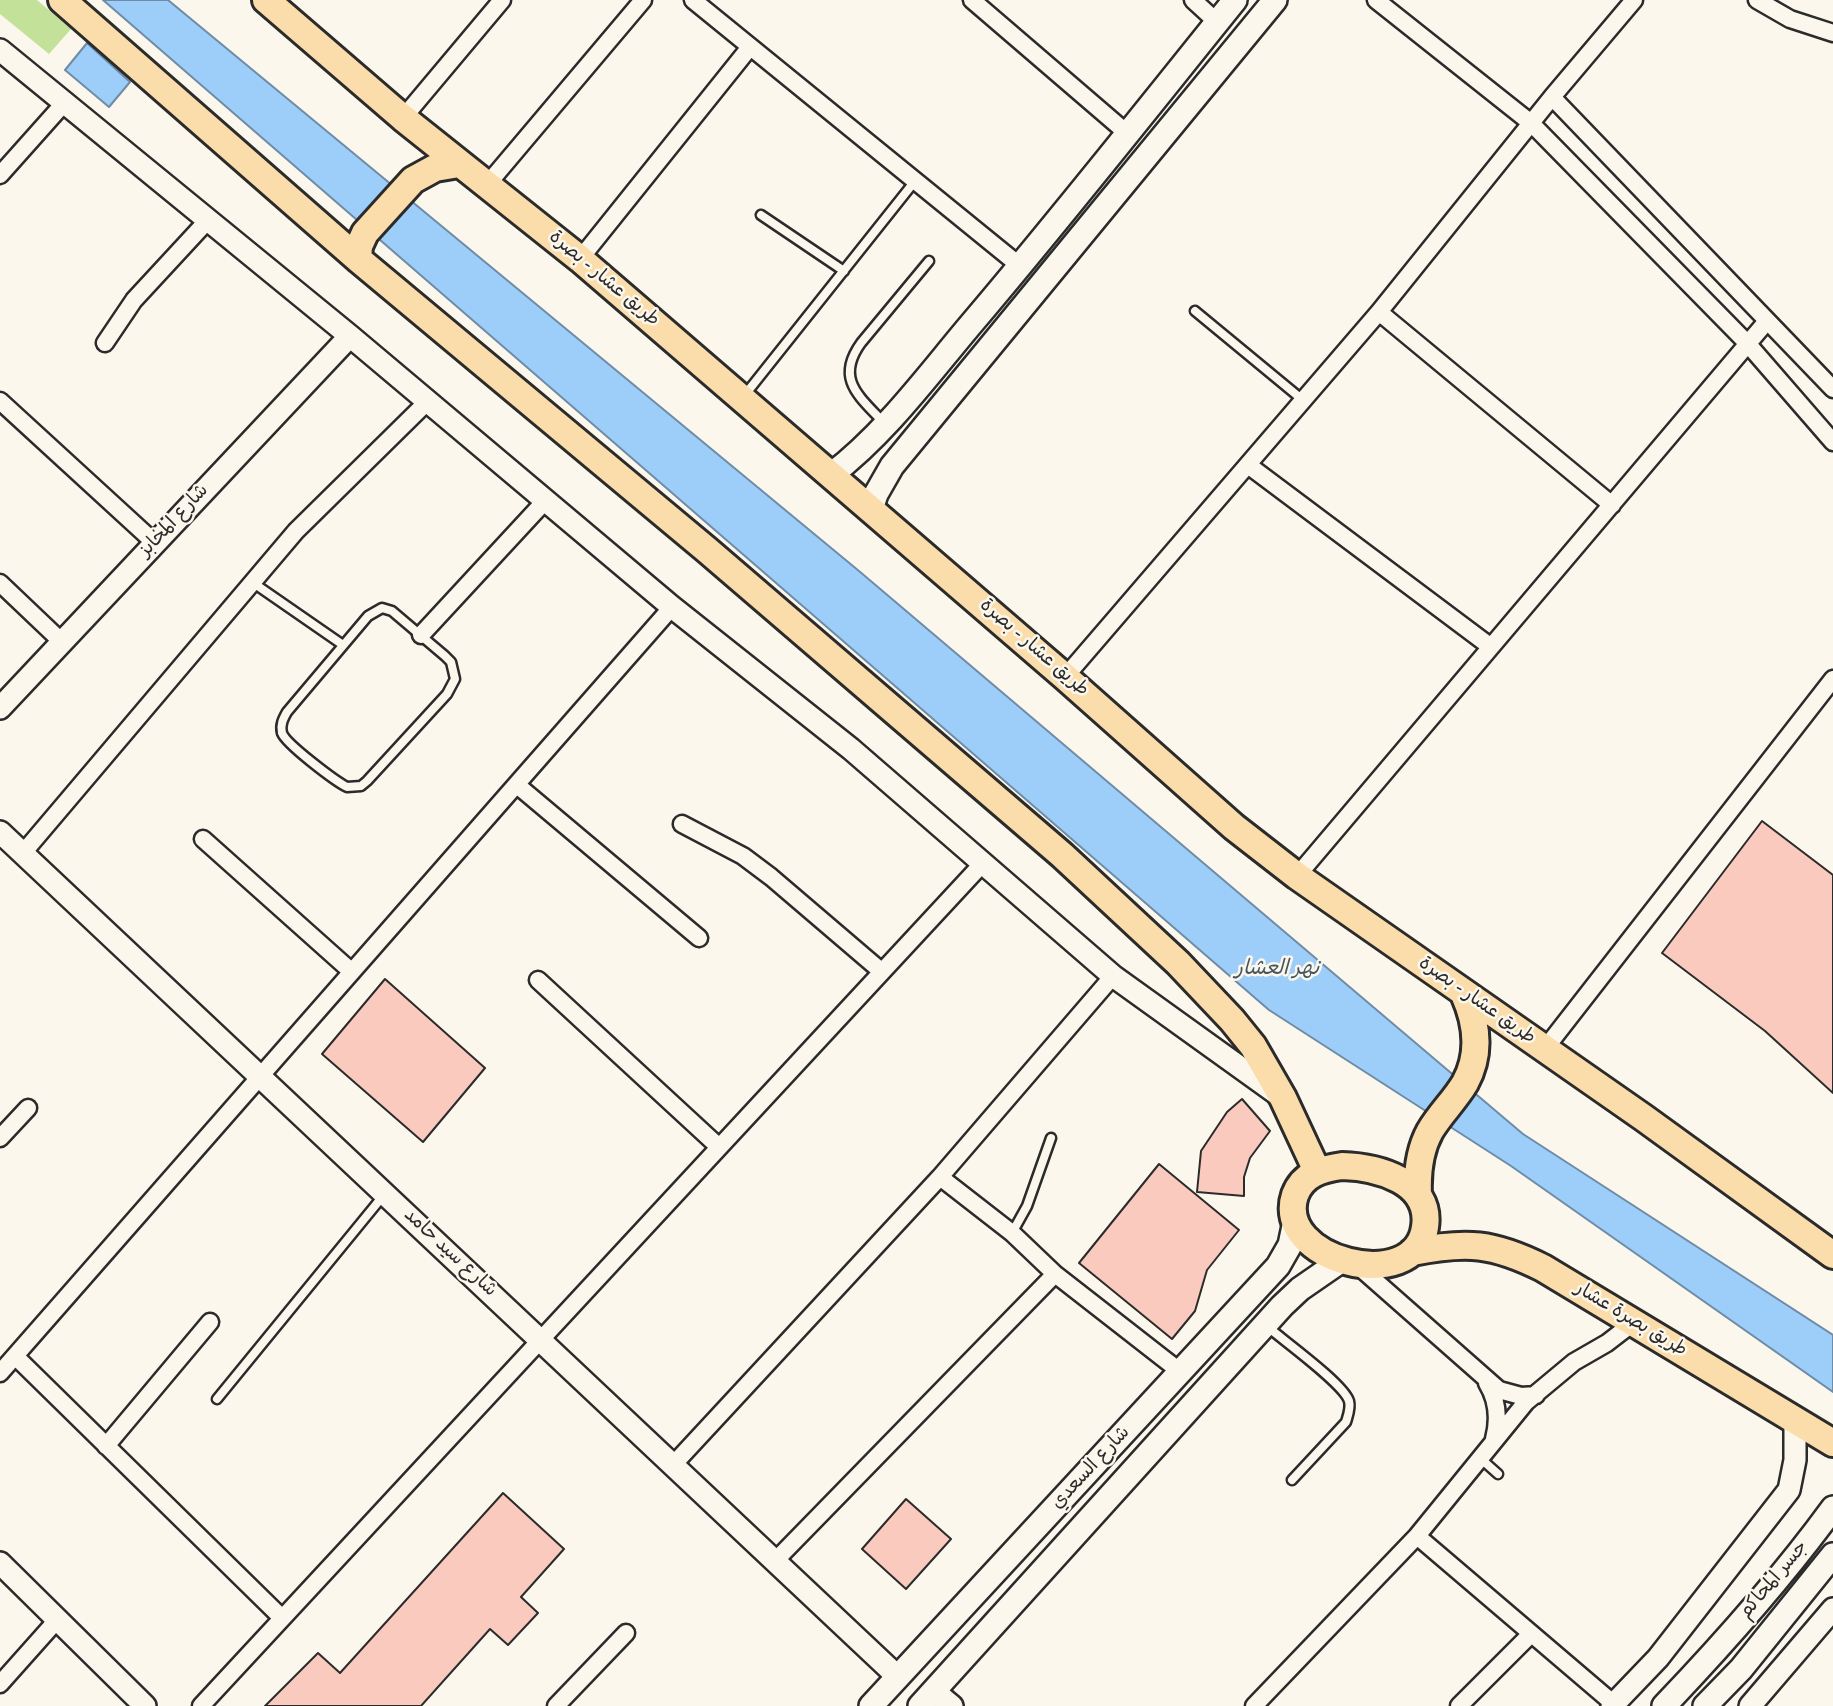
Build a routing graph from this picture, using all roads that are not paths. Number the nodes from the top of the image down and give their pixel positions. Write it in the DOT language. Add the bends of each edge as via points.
graph roads {
  1 [pos="62,0"];
  2 [pos="502,0"];
  3 [pos="643,0"];
  4 [pos="693,0"];
  5 [pos="972,0"];
  6 [pos="1193,0"];
  7 [pos="1235,0"];
  8 [pos="1275,0"];
  9 [pos="1376,0"];
  10 [pos="1634,0"];
  11 [pos="1757,0"];
  12 [pos="273,2"];
  13 [pos="1217,22"];
  14 [pos="1833,33"];
  15 [pos="750,47"];
  16 [pos="0,50"];
  17 [pos="1552,97"];
  18 [pos="66,101"];
  19 [pos="403,118"];
  20 [pos="1531,123"];
  21 [pos="1128,134"];
  22 [pos="460,164"];
  23 [pos="0,175"];
  24 [pos="915,181"];
  25 [pos="486,186"];
  26 [pos="761,215"];
  27 [pos="208,220"];
  28 [pos="358,259"];
  29 [pos="580,259"];
  30 [pos="929,261"];
  31 [pos="1020,266"];
  32 [pos="844,271"];
  33 [pos="1195,311"];
  34 [pos="1379,312"];
  35 [pos="1767,321"];
  36 [pos="350,336"];
  37 [pos="105,342"];
  38 [pos="1748,343"];
  39 [pos="1833,389"];
  40 [pos="742,398"];
  41 [pos="0,401"];
  42 [pos="1304,401"];
  43 [pos="427,402"];
  44 [pos="886,425"];
  45 [pos="1833,442"];
  46 [pos="1248,465"];
  47 [pos="831,474"];
  48 [pos="545,501"];
  49 [pos="1612,505"];
  50 [pos="871,509"];
  51 [pos="155,543"];
  52 [pos="251,582"];
  53 [pos="0,583"];
  54 [pos="672,607"];
  55 [pos="421,635"];
  56 [pos="62,642"];
  57 [pos="343,645"];
  58 [pos="1491,647"];
  59 [pos="1065,677"];
  60 [pos="1833,679"];
  61 [pos="0,708"];
  62 [pos="517,785"];
  63 [pos="682,824"];
  64 [pos="0,832"];
  65 [pos="203,839"];
  66 [pos="23,853"];
  67 [pos="983,863"];
  68 [pos="1297,876"];
  69 [pos="699,938"];
  70 [pos="881,971"];
  71 [pos="352,972"];
  72 [pos="1113,976"];
  73 [pos="538,980"];
  74 [pos="1464,994"];
  75 [pos="1544,1050"];
  76 [pos="260,1076"];
  77 [pos="1283,1098"];
  78 [pos="29,1108"];
  79 [pos="0,1138"];
  80 [pos="1051,1138"];
  81 [pos="719,1147"];
  82 [pos="1317,1171"];
  83 [pos="940,1177"];
  84 [pos="385,1194"];
  85 [pos="1418,1195"];
  86 [pos="1295,1221"];
  87 [pos="1012,1233"];
  88 [pos="1412,1252"];
  89 [pos="1833,1255"];
  90 [pos="1348,1262"];
  91 [pos="1055,1274"];
  92 [pos="210,1322"];
  93 [pos="1633,1323"];
  94 [pos="1265,1325"];
  95 [pos="540,1340"];
  96 [pos="15,1356"];
  97 [pos="0,1373"];
  98 [pos="1182,1373"];
  99 [pos="1484,1378"];
  100 [pos="1536,1395"];
  101 [pos="217,1399"];
  102 [pos="1795,1419"];
  103 [pos="1493,1442"];
  104 [pos="1833,1443"];
  105 [pos="106,1446"];
  106 [pos="1480,1458"];
  107 [pos="673,1465"];
  108 [pos="1498,1474"];
  109 [pos="1292,1480"];
  110 [pos="1833,1508"];
  111 [pos="1417,1536"];
  112 [pos="1833,1555"];
  113 [pos="775,1561"];
  114 [pos="0,1563"];
  115 [pos="1833,1609"];
  116 [pos="282,1618"];
  117 [pos="57,1620"];
  118 [pos="626,1633"];
  119 [pos="1531,1634"];
  120 [pos="898,1677"];
  121 [pos="0,1684"];
  122 [pos="935,1701"];
  123 [pos="1613,1705"];
  124 [pos="145,1706"];
  125 [pos="201,1706"];
  126 [pos="556,1706"];
  127 [pos="871,1706"];
  128 [pos="1254,1706"];
  129 [pos="1459,1706"];
  130 [pos="1664,1706"];
  131 [pos="1705,1706"];
  132 [pos="1750,1706"];
  1 -- 28 [label="main road"];
  2 -- 19 [label="street"];
  3 -- 25 [label="street"];
  4 -- 15 [label="street"];
  5 -- 21 [label="street"];
  6 -- 13 [label="street"];
  7 -- 13 [label="main road"];
  8 -- 50 [label="main road" via="897,460"];
  9 -- 20 [label="street"];
  10 -- 17 [label="street"];
  11 -- 14 [label="street" via="1790,19"];
  12 -- 19 [label="main road, طريق عشار - بصرة"];
  13 -- 21 [label="main road"];
  15 -- 24 [label="street"];
  15 -- 29 [label="street"];
  16 -- 18 [label="street"];
  17 -- 20 [label="street"];
  17 -- 35 [label="street"];
  18 -- 23 [label="street"];
  18 -- 27 [label="street"];
  19 -- 22 [label="main road, طريق عشار - بصرة"];
  20 -- 34 [label="street"];
  20 -- 38 [label="street"];
  21 -- 31 [label="main road"];
  22 -- 25 [label="main road, طريق عشار - بصرة"];
  22 -- 28 [label="main road" via="435,168 413,180 365,233"];
  24 -- 31 [label="street"];
  24 -- 32 [label="lane"];
  25 -- 29 [label="main road, طريق عشار - بصرة"];
  26 -- 32 [label="lane"];
  27 -- 36 [label="street"];
  27 -- 37 [label="street" via="134,300"];
  28 -- 77 [label="main road" via="708,550 1062,855 1232,1020"];
  29 -- 40 [label="main road, طريق عشار - بصرة"];
  30 -- 44 [label="lane" via="853,354 850,380 855,392"];
  31 -- 44 [label="main road"];
  32 -- 40 [label="lane"];
  33 -- 42 [label="lane"];
  34 -- 42 [label="street"];
  34 -- 49 [label="street"];
  35 -- 38 [label="street"];
  35 -- 39 [label="street"];
  36 -- 43 [label="street"];
  36 -- 51 [label="street, شارع المخابز"];
  38 -- 45 [label="street"];
  38 -- 49 [label="street"];
  40 -- 47 [label="main road, طريق عشار - بصرة"];
  41 -- 51 [label="street"];
  42 -- 46 [label="street"];
  43 -- 48 [label="street"];
  43 -- 52 [label="street"];
  44 -- 47 [label="main road"];
  46 -- 58 [label="street"];
  46 -- 59 [label="street"];
  47 -- 50 [label="main road, طريق عشار - بصرة"];
  48 -- 54 [label="street"];
  48 -- 55 [label="street"];
  49 -- 58 [label="street"];
  50 -- 59 [label="main road, طريق عشار - بصرة"];
  51 -- 56 [label="street, شارع المخابز"];
  52 -- 57 [label="lane"];
  52 -- 66 [label="street"];
  53 -- 56 [label="street"];
  54 -- 62 [label="street"];
  54 -- 67 [label="street" via="851,749"];
  55 -- 57 [label="lane" via="382,608 372,612"];
  55 -- 57 [label="lane" via="451,662 452,687 367,781 354,788 340,784 289,743 282,732 283,718"];
  56 -- 61 [label="street, شارع المخابز"];
  58 -- 68 [label="street"];
  59 -- 68 [label="main road, طريق عشار - بصرة" via="1234,827"];
  60 -- 75 [label="street"];
  62 -- 69 [label="street"];
  62 -- 71 [label="street"];
  63 -- 70 [label="street" via="752,863"];
  64 -- 66 [label="street, شارع سيد حامد"];
  65 -- 71 [label="street"];
  66 -- 76 [label="street, شارع سيد حامد"];
  67 -- 70 [label="street"];
  67 -- 72 [label="street"];
  68 -- 74 [label="main road, طريق عشار - بصرة"];
  70 -- 81 [label="street"];
  71 -- 76 [label="street"];
  72 -- 77 [label="street"];
  72 -- 83 [label="street"];
  73 -- 81 [label="street"];
  74 -- 75 [label="main road, طريق عشار - بصرة"];
  74 -- 85 [label="main road" via="1476,1029 1472,1066 1431,1130 1418,1168"];
  75 -- 89 [label="main road, طريق عشار - بصرة"];
  76 -- 84 [label="street, شارع سيد حامد"];
  76 -- 96 [label="street"];
  77 -- 82 [label="main road"];
  78 -- 79 [label="street"];
  80 -- 87 [label="lane" via="1027,1206"];
  81 -- 95 [label="street"];
  82 -- 85 [label="main road" via="1342,1166 1371,1169 1402,1181"];
  82 -- 86 [label="main road" via="1296,1192"];
  83 -- 87 [label="street"];
  83 -- 107 [label="street"];
  84 -- 95 [label="street, شارع سيد حامد"];
  84 -- 101 [label="lane"];
  85 -- 88 [label="main road" via="1426,1225"];
  86 -- 90 [label="main road" via="1317,1247"];
  86 -- 98 [label="main road, شارع السعدي" via="1290,1245 1278,1266"];
  87 -- 91 [label="street"];
  88 -- 90 [label="main road" via="1396,1262"];
  88 -- 93 [label="main road, طريق بصرة عشار" via="1480,1245 1513,1253"];
  90 -- 94 [label="main road, شارع السعدي" via="1300,1289"];
  90 -- 99 [label="street"];
  91 -- 98 [label="street"];
  91 -- 113 [label="street"];
  92 -- 105 [label="street"];
  93 -- 100 [label="street" via="1574,1362"];
  93 -- 102 [label="main road, طريق بصرة عشار"];
  94 -- 109 [label="lane" via="1349,1399 1346,1422"];
  94 -- 122 [label="main road, شارع السعدي"];
  95 -- 107 [label="street, شارع سيد حامد"];
  95 -- 116 [label="street"];
  96 -- 97 [label="street"];
  96 -- 105 [label="street"];
  98 -- 120 [label="main road, شارع السعدي"];
  99 -- 100 [label="street" via="1511,1394"];
  99 -- 103 [label="street" via="1496,1403"];
  100 -- 103 [label="street"];
  102 -- 104 [label="main road, طريق بصرة عشار"];
  102 -- 123 [label="street" via="1796,1460 1789,1490 1658,1658"];
  103 -- 106 [label="street"];
  105 -- 116 [label="street"];
  106 -- 108 [label="lane"];
  106 -- 111 [label="street"];
  107 -- 113 [label="street, شارع سيد حامد"];
  110 -- 130 [label="main road, جسر المحاكم" via="1715,1653"];
  111 -- 119 [label="street"];
  111 -- 128 [label="street"];
  112 -- 131 [label="main road, جسر المحاكم" via="1741,1669"];
  113 -- 120 [label="street, شارع سيد حامد"];
  114 -- 117 [label="street"];
  115 -- 132 [label="street"];
  116 -- 125 [label="street"];
  117 -- 121 [label="street"];
  117 -- 124 [label="street"];
  118 -- 126 [label="street"];
  119 -- 123 [label="street"];
  119 -- 129 [label="street"];
  120 -- 127 [label="main road, شارع السعدي"];
}
